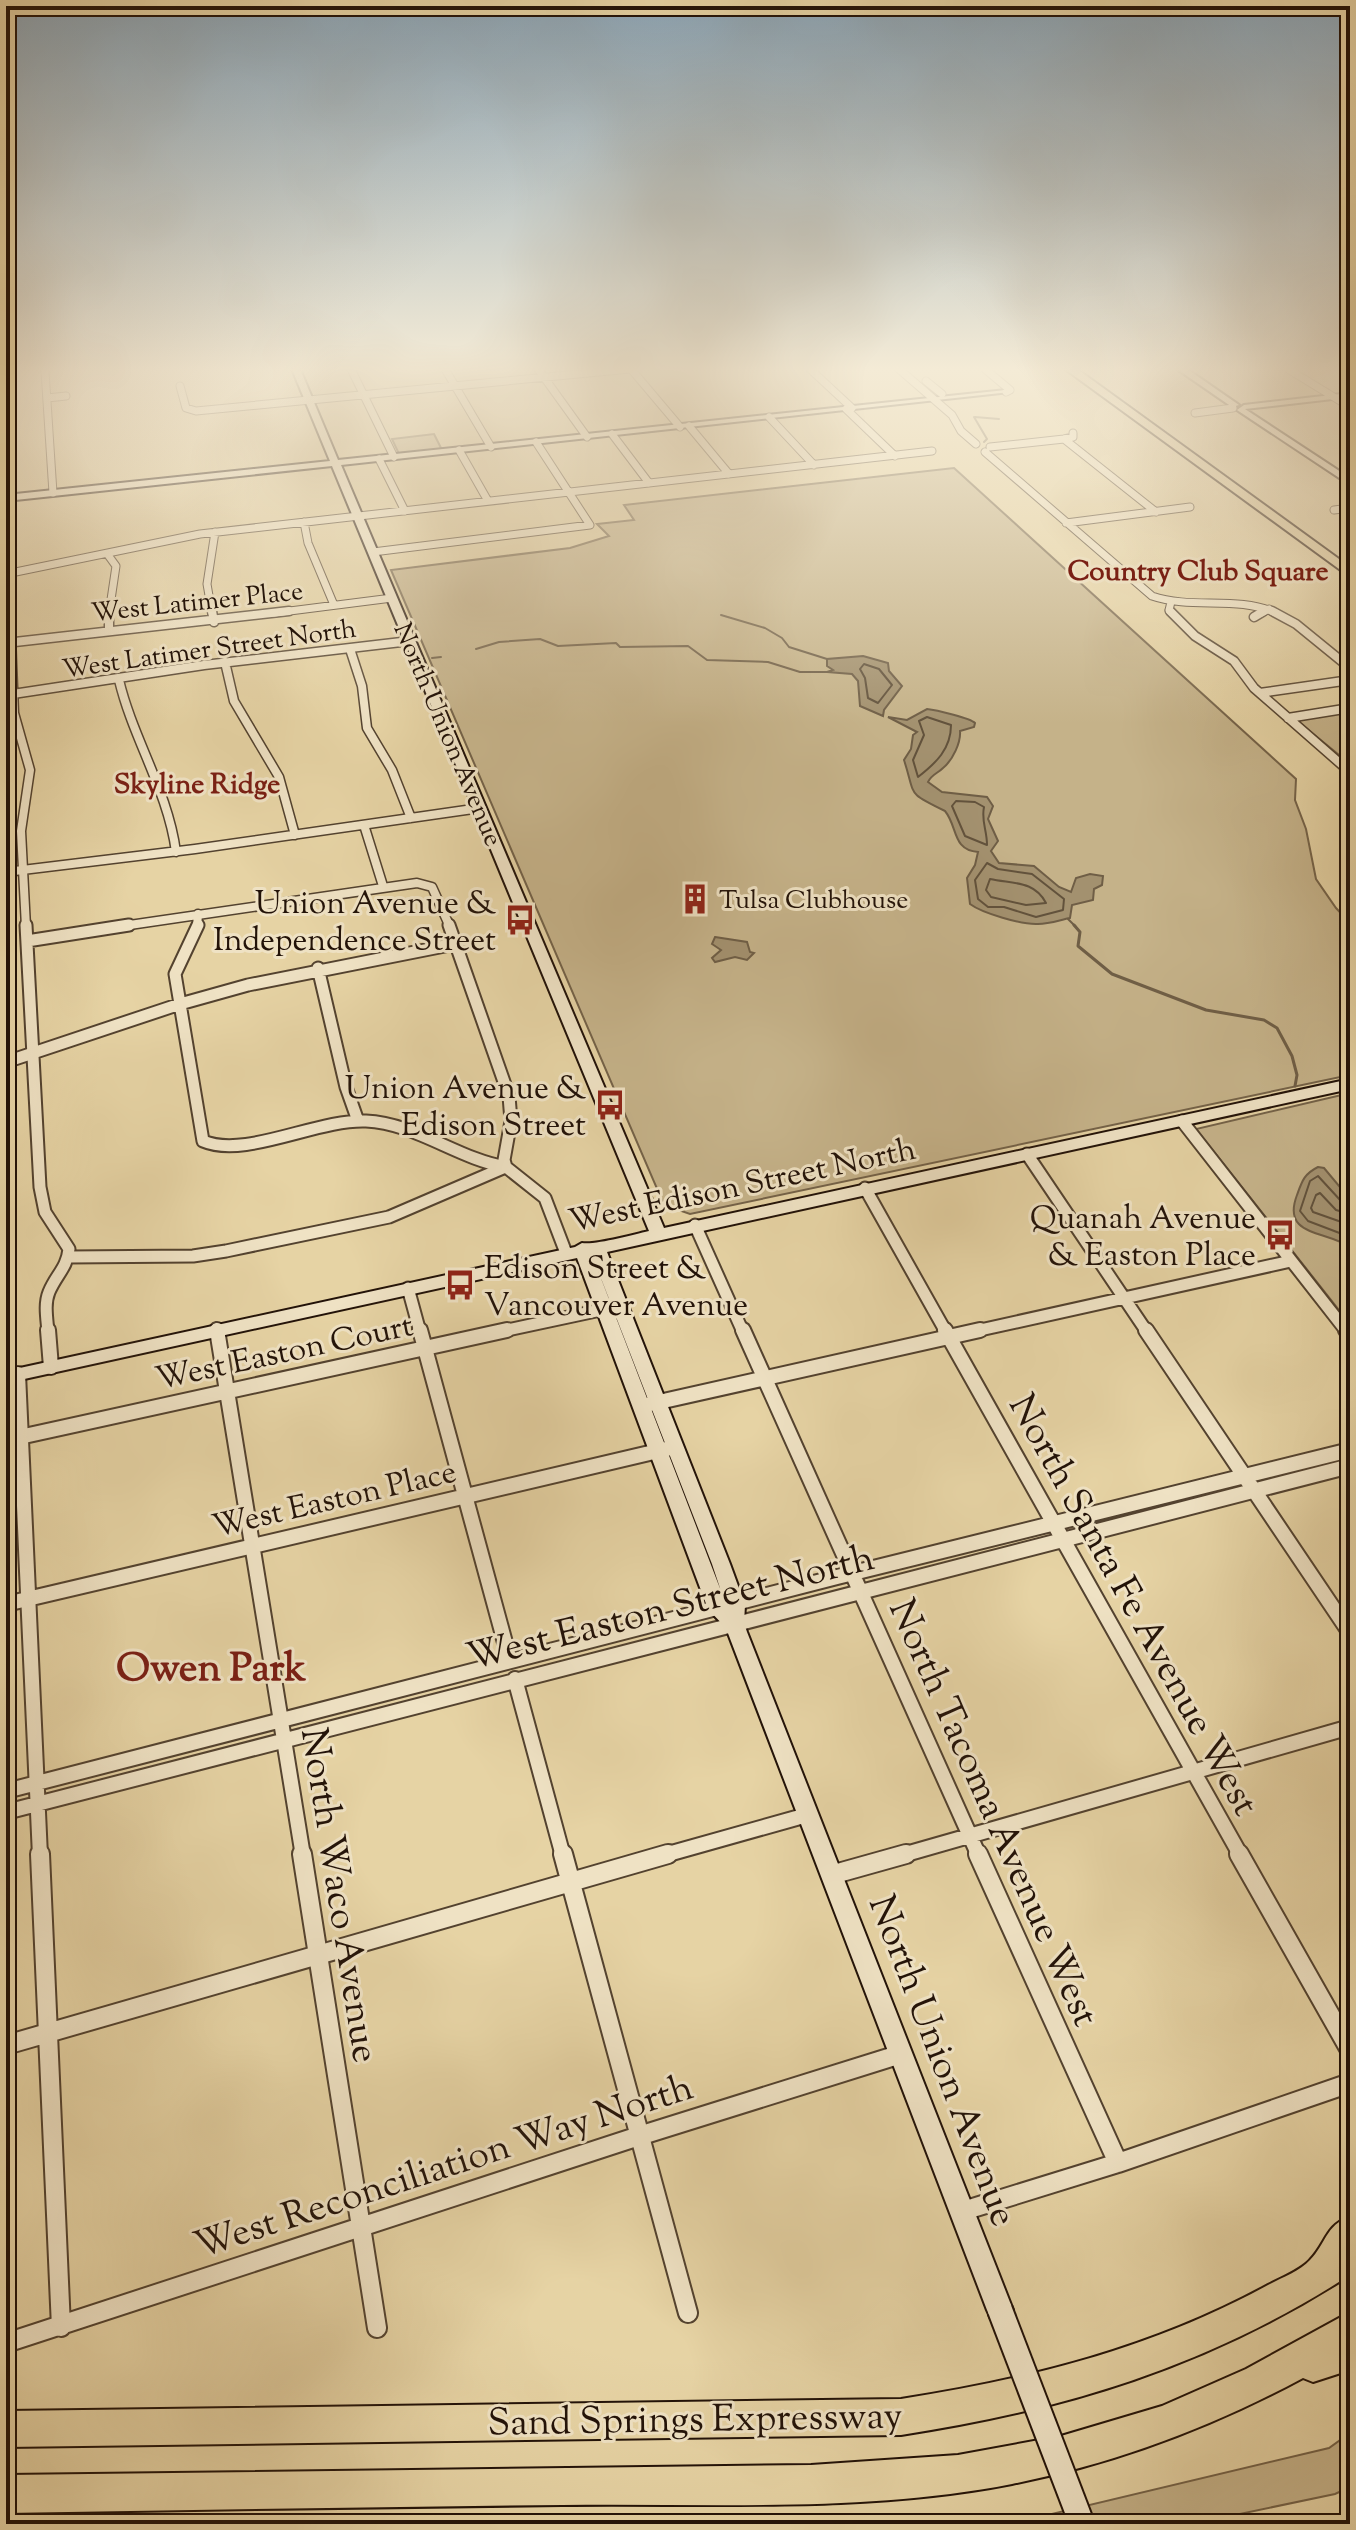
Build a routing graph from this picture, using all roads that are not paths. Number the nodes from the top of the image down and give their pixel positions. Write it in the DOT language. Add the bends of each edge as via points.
graph roads {
  1 [pos="53,487"];
  2 [pos="109,487"];
  3 [pos="346,487"];
  4 [pos="393,487"];
  5 [pos="480,487"];
  6 [pos="566,487"];
  7 [pos="613,487"];
  8 [pos="1028,487"];
  9 [pos="1125,487"];
  10 [pos="1232,487"];
  11 [pos="1251,487"];
  12 [pos="569,492"];
  13 [pos="53,493"];
  14 [pos="6,498"];
  15 [pos="488,501"];
  16 [pos="1190,507"];
  17 [pos="1350,508"];
  18 [pos="1334,510"];
  19 [pos="405,511"];
  20 [pos="1156,512"];
  21 [pos="358,516"];
  22 [pos="304,522"];
  23 [pos="1066,523"];
  24 [pos="215,532"];
  25 [pos="373,552"];
  26 [pos="108,555"];
  27 [pos="1350,558"];
  28 [pos="11,572"];
  29 [pos="1350,573"];
  30 [pos="392,598"];
  31 [pos="1171,602"];
  32 [pos="334,605"];
  33 [pos="1266,607"];
  34 [pos="1254,617"];
  35 [pos="214,622"];
  36 [pos="109,631"];
  37 [pos="410,641"];
  38 [pos="8,642"];
  39 [pos="350,649"];
  40 [pos="225,662"];
  41 [pos="1350,668"];
  42 [pos="119,680"];
  43 [pos="1350,680"];
  44 [pos="1260,693"];
  45 [pos="13,694"];
  46 [pos="1350,708"];
  47 [pos="1288,718"];
  48 [pos="1349,770"];
  49 [pos="480,808"];
  50 [pos="411,818"];
  51 [pos="364,825"];
  52 [pos="295,835"];
  53 [pos="176,852"];
  54 [pos="22,870"];
  55 [pos="6,872"];
  56 [pos="383,886"];
  57 [pos="198,914"];
  58 [pos="27,941"];
  59 [pos="455,944"];
  60 [pos="318,968"];
  61 [pos="180,1004"];
  62 [pos="34,1055"];
  63 [pos="6,1062"];
  64 [pos="1350,1084"];
  65 [pos="358,1121"];
  66 [pos="1182,1121"];
  67 [pos="1027,1154"];
  68 [pos="506,1167"];
  69 [pos="865,1188"];
  70 [pos="695,1225"];
  71 [pos="658,1233"];
  72 [pos="582,1249"];
  73 [pos="69,1257"];
  74 [pos="1291,1261"];
  75 [pos="408,1288"];
  76 [pos="1124,1299"];
  77 [pos="613,1308"];
  78 [pos="217,1330"];
  79 [pos="1350,1336"];
  80 [pos="948,1338"];
  81 [pos="425,1350"];
  82 [pos="51,1367"];
  83 [pos="12,1375"];
  84 [pos="764,1379"];
  85 [pos="227,1391"];
  86 [pos="650,1404"];
  87 [pos="13,1438"];
  88 [pos="668,1449"];
  89 [pos="1350,1450"];
  90 [pos="1350,1466"];
  91 [pos="1244,1476"];
  92 [pos="1254,1491"];
  93 [pos="465,1496"];
  94 [pos="1053,1524"];
  95 [pos="1062,1539"];
  96 [pos="254,1546"];
  97 [pos="852,1573"];
  98 [pos="860,1591"];
  99 [pos="28,1599"];
  100 [pos="6,1604"];
  101 [pos="729,1612"];
  102 [pos="1350,1633"];
  103 [pos="528,1656"];
  104 [pos="510,1661"];
  105 [pos="487,1667"];
  106 [pos="534,1674"];
  107 [pos="515,1679"];
  108 [pos="492,1685"];
  109 [pos="280,1721"];
  110 [pos="1350,1727"];
  111 [pos="283,1739"];
  112 [pos="1192,1771"];
  113 [pos="36,1784"];
  114 [pos="6,1791"];
  115 [pos="37,1804"];
  116 [pos="6,1812"];
  117 [pos="807,1815"];
  118 [pos="970,1836"];
  119 [pos="831,1875"];
  120 [pos="569,1881"];
  121 [pos="317,1955"];
  122 [pos="48,2030"];
  123 [pos="6,2045"];
  124 [pos="1350,2050"];
  125 [pos="901,2054"];
  126 [pos="1350,2083"];
  127 [pos="639,2136"];
  128 [pos="1118,2163"];
  129 [pos="963,2211"];
  130 [pos="361,2227"];
  131 [pos="1350,2233"];
  132 [pos="1350,2255"];
  133 [pos="1315,2279"];
  134 [pos="688,2313"];
  135 [pos="61,2327"];
  136 [pos="377,2328"];
  137 [pos="1350,2330"];
  138 [pos="6,2343"];
  139 [pos="1350,2352"];
  140 [pos="1262,2381"];
  141 [pos="6,2429"];
  142 [pos="6,2494"];
  143 [pos="1082,2524"];
  1 -- 13 [label="street"];
  2 -- 13 [label="street"];
  3 -- 21 [label="street, North Union Avenue"];
  4 -- 19 [label="street"];
  5 -- 15 [label="street"];
  6 -- 12 [label="street"];
  7 -- 12 [label="street"];
  8 -- 23 [label="street"];
  9 -- 20 [label="street"];
  10 -- 29 [label="highway"];
  11 -- 27 [label="highway"];
  12 -- 15 [label="street"];
  12 -- 25 [label="street" via="590,525"];
  13 -- 14 [label="street"];
  15 -- 19 [label="street"];
  16 -- 20 [label="street"];
  17 -- 18 [label="street"];
  19 -- 21 [label="street"];
  20 -- 23 [label="street"];
  21 -- 22 [label="street"];
  21 -- 25 [label="street, North Union Avenue"];
  22 -- 24 [label="street"];
  22 -- 32 [label="street"];
  23 -- 31 [label="street" via="1145,592"];
  24 -- 26 [label="street"];
  24 -- 35 [label="street" via="207,584"];
  25 -- 30 [label="street, North Union Avenue"];
  26 -- 28 [label="street"];
  26 -- 36 [label="street" via="116,566"];
  28 -- 38 [label="street"];
  30 -- 32 [label="street, West Latimer Place"];
  30 -- 37 [label="street, North Union Avenue"];
  31 -- 33 [label="street"];
  31 -- 44 [label="street" via="1171,615 1234,661"];
  32 -- 35 [label="street, West Latimer Place"];
  33 -- 34 [label="street"];
  33 -- 41 [label="street"];
  35 -- 36 [label="street, West Latimer Place"];
  36 -- 38 [label="street, West Latimer Place"];
  37 -- 39 [label="street, West Latimer Street North"];
  37 -- 49 [label="street, North Union Avenue"];
  38 -- 45 [label="street"];
  39 -- 40 [label="street, West Latimer Street North"];
  39 -- 50 [label="street" via="367,728 392,770"];
  40 -- 42 [label="street, West Latimer Street North"];
  40 -- 52 [label="street" via="234,701 279,777"];
  42 -- 45 [label="street, West Latimer Street North"];
  42 -- 53 [label="street" via="129,720 167,801"];
  43 -- 44 [label="street"];
  44 -- 47 [label="street"];
  45 -- 54 [label="street" via="15,724 30,770"];
  46 -- 47 [label="street"];
  47 -- 48 [label="street"];
  49 -- 50 [label="street"];
  49 -- 71 [label="street, North Union Avenue"];
  50 -- 51 [label="street"];
  51 -- 52 [label="street"];
  51 -- 56 [label="street"];
  52 -- 53 [label="street"];
  53 -- 54 [label="street"];
  54 -- 55 [label="street"];
  54 -- 58 [label="street"];
  56 -- 57 [label="street"];
  56 -- 59 [label="street" via="427,885 438,894"];
  57 -- 58 [label="street"];
  57 -- 61 [label="street" via="197,934 176,969"];
  58 -- 62 [label="street"];
  59 -- 60 [label="street"];
  59 -- 68 [label="street" via="509,1096"];
  60 -- 61 [label="street"];
  60 -- 65 [label="street"];
  61 -- 62 [label="street"];
  61 -- 65 [label="street" via="203,1141 229,1147"];
  62 -- 63 [label="street"];
  62 -- 73 [label="street" via="42,1199"];
  64 -- 66 [label="street, West Edison Street North"];
  65 -- 68 [label="street" via="380,1123 480,1164"];
  66 -- 67 [label="street, West Edison Street North"];
  66 -- 74 [label="street"];
  67 -- 69 [label="street, West Edison Street North"];
  67 -- 76 [label="street"];
  68 -- 72 [label="street" via="545,1198"];
  68 -- 73 [label="street" via="389,1217 193,1256"];
  69 -- 70 [label="street, West Edison Street North"];
  69 -- 80 [label="street, North Santa Fe Avenue West"];
  70 -- 71 [label="street, West Edison Street North"];
  70 -- 84 [label="street, North Tacoma Avenue West"];
  71 -- 72 [label="street, West Edison Street North"];
  72 -- 75 [label="street, West Edison Street North"];
  72 -- 77 [label="street, North Union Avenue"];
  73 -- 82 [label="street" via="46,1306"];
  74 -- 76 [label="street"];
  74 -- 79 [label="street"];
  75 -- 78 [label="street, West Edison Street North"];
  75 -- 81 [label="street"];
  76 -- 80 [label="street"];
  76 -- 91 [label="street"];
  77 -- 81 [label="street, West Easton Court"];
  77 -- 86 [label="street, North Union Avenue"];
  78 -- 82 [label="street, West Edison Street North"];
  78 -- 85 [label="street, North Waco Avenue"];
  80 -- 84 [label="street"];
  80 -- 94 [label="street, North Santa Fe Avenue West"];
  81 -- 85 [label="street, West Easton Court"];
  81 -- 93 [label="street"];
  82 -- 83 [label="street, West Edison Street North"];
  83 -- 87 [label="street"];
  84 -- 86 [label="street"];
  84 -- 97 [label="street, North Tacoma Avenue West"];
  85 -- 87 [label="street, West Easton Court"];
  85 -- 96 [label="street, North Waco Avenue"];
  86 -- 88 [label="street, North Union Avenue"];
  87 -- 99 [label="street"];
  88 -- 93 [label="street, West Easton Place"];
  88 -- 101 [label="street, North Union Avenue"];
  89 -- 91 [label="street, West Easton Street North"];
  90 -- 92 [label="street, West Easton Street North"];
  91 -- 92 [label="street"];
  91 -- 94 [label="street, West Easton Street North"];
  92 -- 95 [label="street, West Easton Street North"];
  92 -- 102 [label="street"];
  93 -- 96 [label="street, West Easton Place"];
  93 -- 104 [label="street"];
  94 -- 95 [label="street, North Santa Fe Avenue West"];
  94 -- 97 [label="street, West Easton Street North"];
  95 -- 98 [label="street, West Easton Street North"];
  95 -- 112 [label="street, North Santa Fe Avenue West"];
  96 -- 99 [label="street, West Easton Place"];
  96 -- 109 [label="street, North Waco Avenue"];
  97 -- 98 [label="street, North Tacoma Avenue West"];
  97 -- 101 [label="street, West Easton Street North"];
  98 -- 101 [label="street, West Easton Street North"];
  98 -- 118 [label="street, North Tacoma Avenue West"];
  99 -- 100 [label="street, West Easton Place"];
  99 -- 113 [label="street"];
  101 -- 103 [label="street, West Easton Street North"];
  101 -- 106 [label="street, West Easton Street North"];
  101 -- 117 [label="street, North Union Avenue"];
  103 -- 104 [label="street, West Easton Street North"];
  103 -- 106 [label="street"];
  104 -- 105 [label="street, West Easton Street North"];
  105 -- 108 [label="street"];
  105 -- 109 [label="street, West Easton Street North"];
  106 -- 107 [label="street, West Easton Street North"];
  107 -- 108 [label="street, West Easton Street North"];
  107 -- 120 [label="street"];
  108 -- 111 [label="street, West Easton Street North"];
  109 -- 111 [label="street, North Waco Avenue"];
  109 -- 113 [label="street, West Easton Street North"];
  110 -- 112 [label="street"];
  111 -- 115 [label="street, West Easton Street North"];
  111 -- 121 [label="street, North Waco Avenue"];
  112 -- 118 [label="street"];
  112 -- 124 [label="street, North Santa Fe Avenue West"];
  113 -- 114 [label="street, West Easton Street North"];
  113 -- 115 [label="street"];
  115 -- 116 [label="street, West Easton Street North"];
  115 -- 122 [label="street"];
  117 -- 119 [label="street, North Union Avenue"];
  117 -- 120 [label="street"];
  118 -- 119 [label="street"];
  118 -- 128 [label="street, North Tacoma Avenue West"];
  119 -- 125 [label="street, North Union Avenue"];
  120 -- 121 [label="street"];
  120 -- 127 [label="street"];
  121 -- 122 [label="street"];
  121 -- 130 [label="street, North Waco Avenue"];
  122 -- 123 [label="street"];
  122 -- 135 [label="street"];
  125 -- 127 [label="street, West Reconciliation Way North"];
  125 -- 129 [label="street, North Union Avenue"];
  126 -- 128 [label="street"];
  127 -- 130 [label="street, West Reconciliation Way North"];
  127 -- 134 [label="street"];
  128 -- 129 [label="street"];
  129 -- 143 [label="street, North Union Avenue, bridge"];
  130 -- 135 [label="street, West Reconciliation Way North"];
  130 -- 136 [label="street, North Waco Avenue"];
  131 -- 133 [label="highway"];
  132 -- 133 [label="highway, Sand Springs Expressway"];
  133 -- 141 [label="highway, Sand Springs Expressway" via="1220,2331 1134,2366 985,2404 901,2417"];
  135 -- 138 [label="street, West Reconciliation Way North"];
  137 -- 140 [label="highway, Sand Springs Expressway"];
  139 -- 140 [label="highway"];
  140 -- 142 [label="highway, Sand Springs Expressway" via="1199,2410 1101,2444 1002,2467 913,2478"];
}
